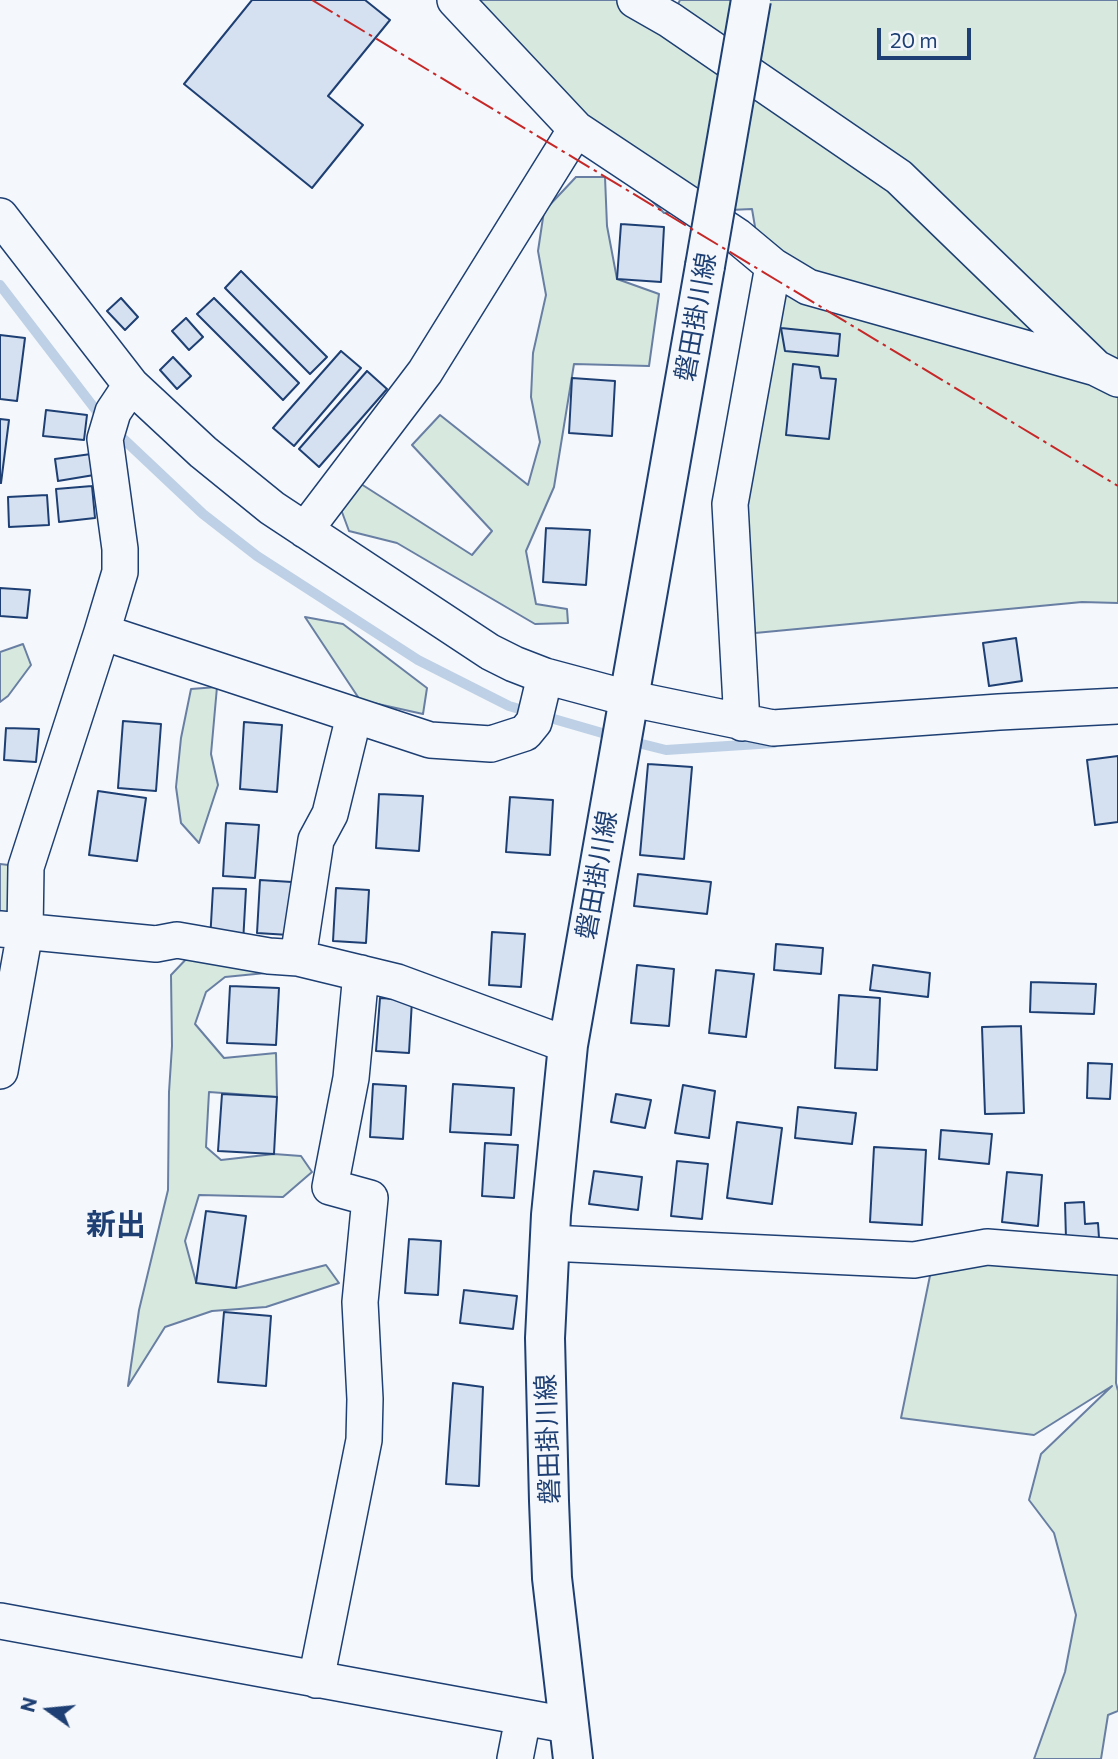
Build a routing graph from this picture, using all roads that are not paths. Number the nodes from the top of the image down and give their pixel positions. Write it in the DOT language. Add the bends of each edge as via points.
graph roads {
  1 [pos="455,0"];
  2 [pos="635,0"];
  3 [pos="751,0"];
  4 [pos="679,10"];
  5 [pos="576,130"];
  6 [pos="0,215"];
  7 [pos="774,266"];
  8 [pos="1107,374"];
  9 [pos="131,385"];
  10 [pos="305,530"];
  11 [pos="103,632"];
  12 [pos="545,676"];
  13 [pos="628,698"];
  14 [pos="1118,706"];
  15 [pos="354,716"];
  16 [pos="742,723"];
  17 [pos="13,930"];
  18 [pos="298,958"];
  19 [pos="360,973"];
  20 [pos="568,1045"];
  21 [pos="0,1071"];
  22 [pos="550,1243"];
  23 [pos="1118,1256"];
  24 [pos="0,1621"];
  25 [pos="316,1680"];
  26 [pos="523,1718"];
  27 [pos="570,1742"];
  28 [pos="515,1759"];
  1 -- 5 [label="street"];
  2 -- 4 [label="street"];
  3 -- 13 [label="main road, 磐田掛川線, bridge"];
  4 -- 8 [label="street" via="900,177"];
  5 -- 7 [label="street" via="737,236"];
  5 -- 10 [label="street" via="425,372"];
  6 -- 9 [label="street"];
  7 -- 8 [label="street" via="808,287"];
  7 -- 16 [label="street" via="730,504"];
  9 -- 10 [label="street" via="203,452"];
  9 -- 11 [label="street" via="113,412 105,439 120,572"];
  10 -- 12 [label="street" via="490,652"];
  11 -- 15 [label="street"];
  11 -- 17 [label="street" via="26,867"];
  12 -- 13 [label="street"];
  12 -- 15 [label="street" via="534,722 525,733 491,744 430,740"];
  13 -- 16 [label="street"];
  13 -- 20 [label="main road, 磐田掛川線"];
  14 -- 16 [label="street" via="774,728"];
  15 -- 18 [label="street" via="330,814 316,840"];
  17 -- 18 [label="street" via="156,944 177,940"];
  17 -- 21 [label="street"];
  18 -- 19 [label="street"];
  19 -- 20 [label="street" via="397,982"];
  19 -- 25 [label="street" via="351,1078 330,1186 370,1198 360,1302 364,1440"];
  20 -- 22 [label="main road, 磐田掛川線"];
  22 -- 23 [label="street" via="914,1259 987,1247"];
  22 -- 27 [label="main road, 磐田掛川線" via="545,1338 552,1578"];
  24 -- 25 [label="street"];
  25 -- 26 [label="street"];
  26 -- 27 [label="street"];
  26 -- 28 [label="street"];
}
